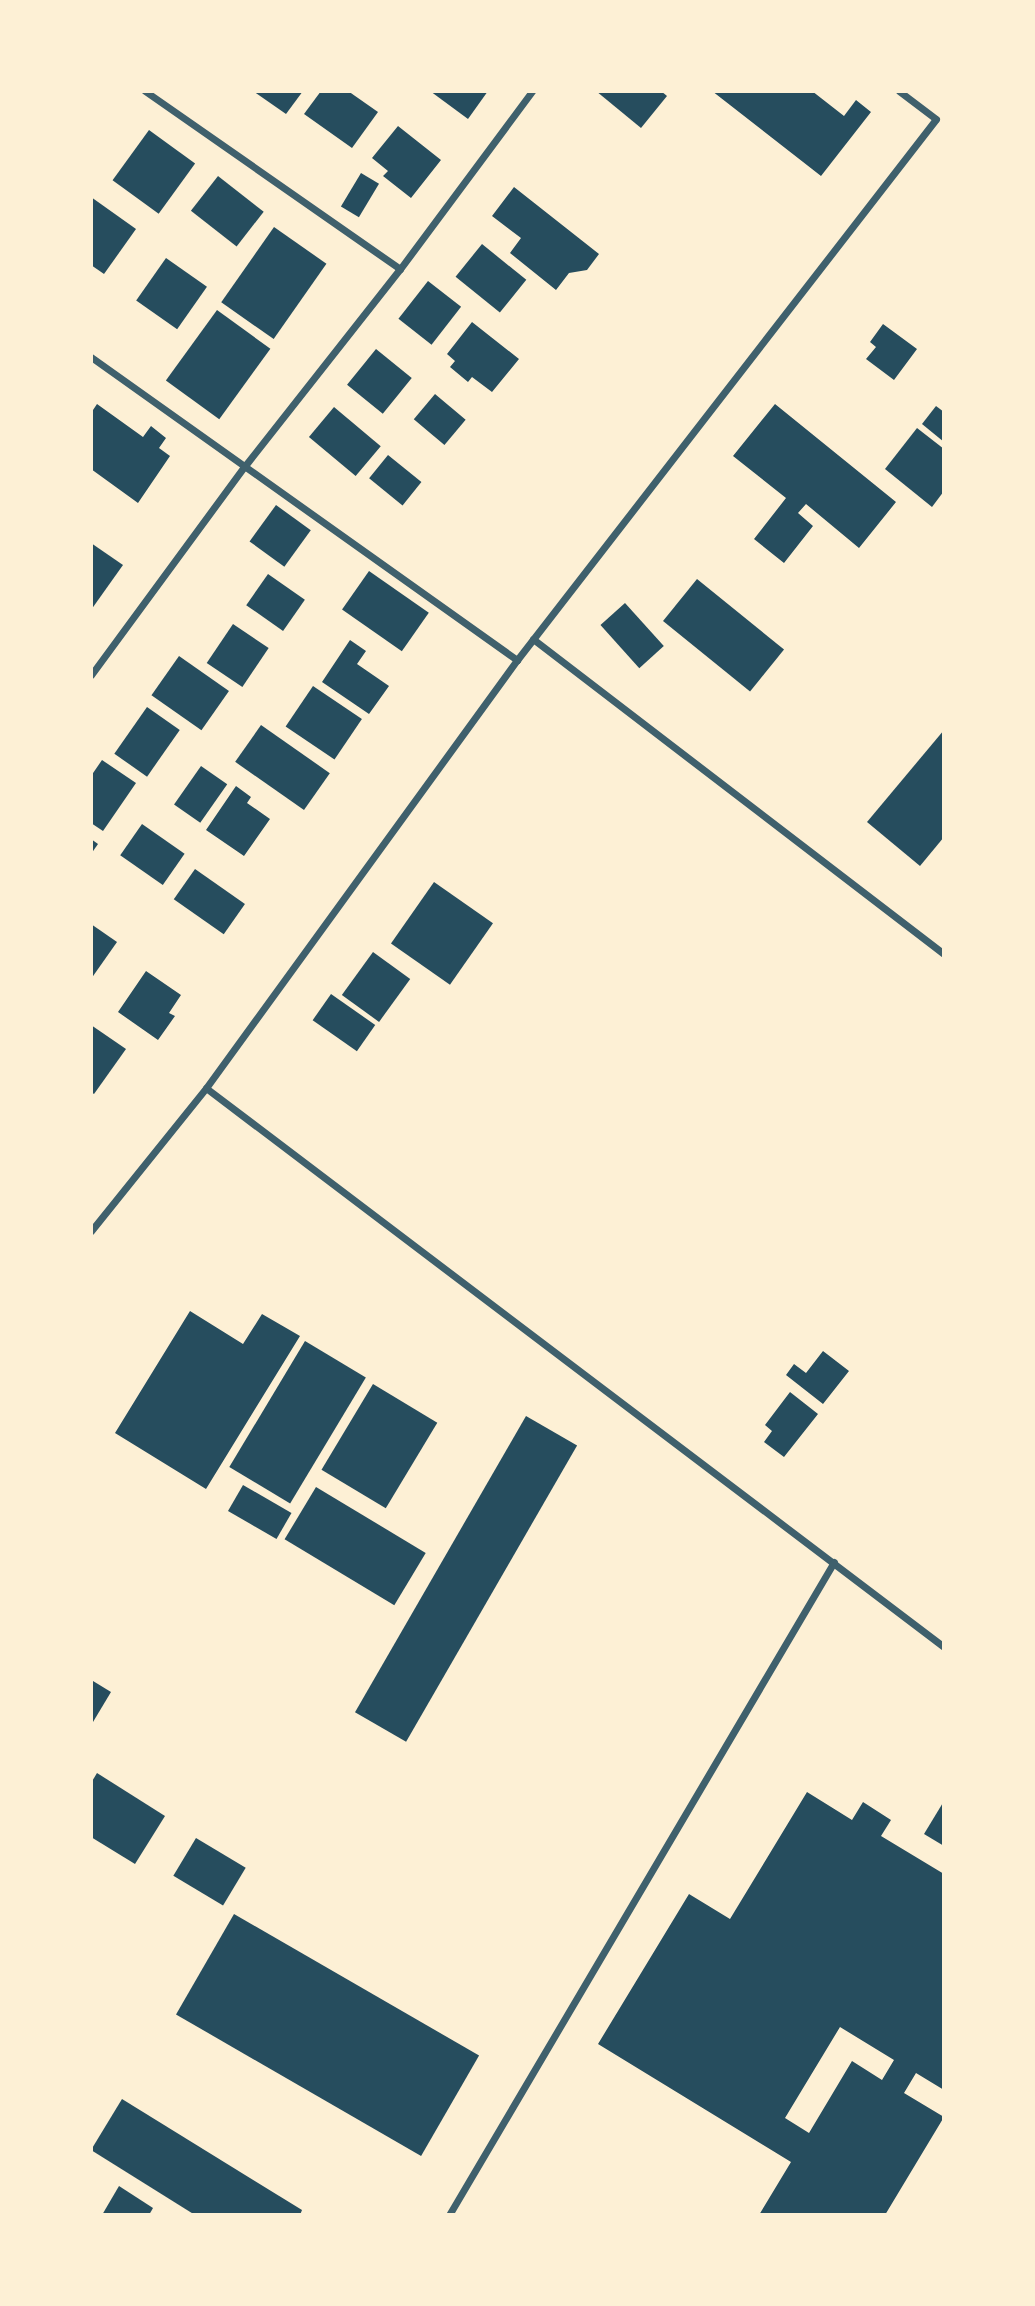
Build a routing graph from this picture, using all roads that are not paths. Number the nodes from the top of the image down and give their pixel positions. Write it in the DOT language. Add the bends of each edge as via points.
graph roads {
  1 [pos="145,91"];
  2 [pos="532,91"];
  3 [pos="899,91"];
  4 [pos="400,268"];
  5 [pos="91,357"];
  6 [pos="244,467"];
  7 [pos="534,639"];
  8 [pos="517,660"];
  9 [pos="91,675"];
  10 [pos="944,954"];
  11 [pos="206,1088"];
  12 [pos="91,1231"];
  13 [pos="834,1562"];
  14 [pos="944,1647"];
  15 [pos="449,2215"];
  1 -- 4 [label="street"];
  2 -- 4 [label="street"];
  3 -- 7 [label="street" via="936,119"];
  4 -- 6 [label="street"];
  5 -- 6 [label="street"];
  6 -- 8 [label="street"];
  6 -- 9 [label="street"];
  7 -- 8 [label="street"];
  7 -- 10 [label="street"];
  8 -- 11 [label="street"];
  11 -- 12 [label="street"];
  11 -- 13 [label="street"];
  13 -- 14 [label="street"];
  13 -- 15 [label="street"];
}
